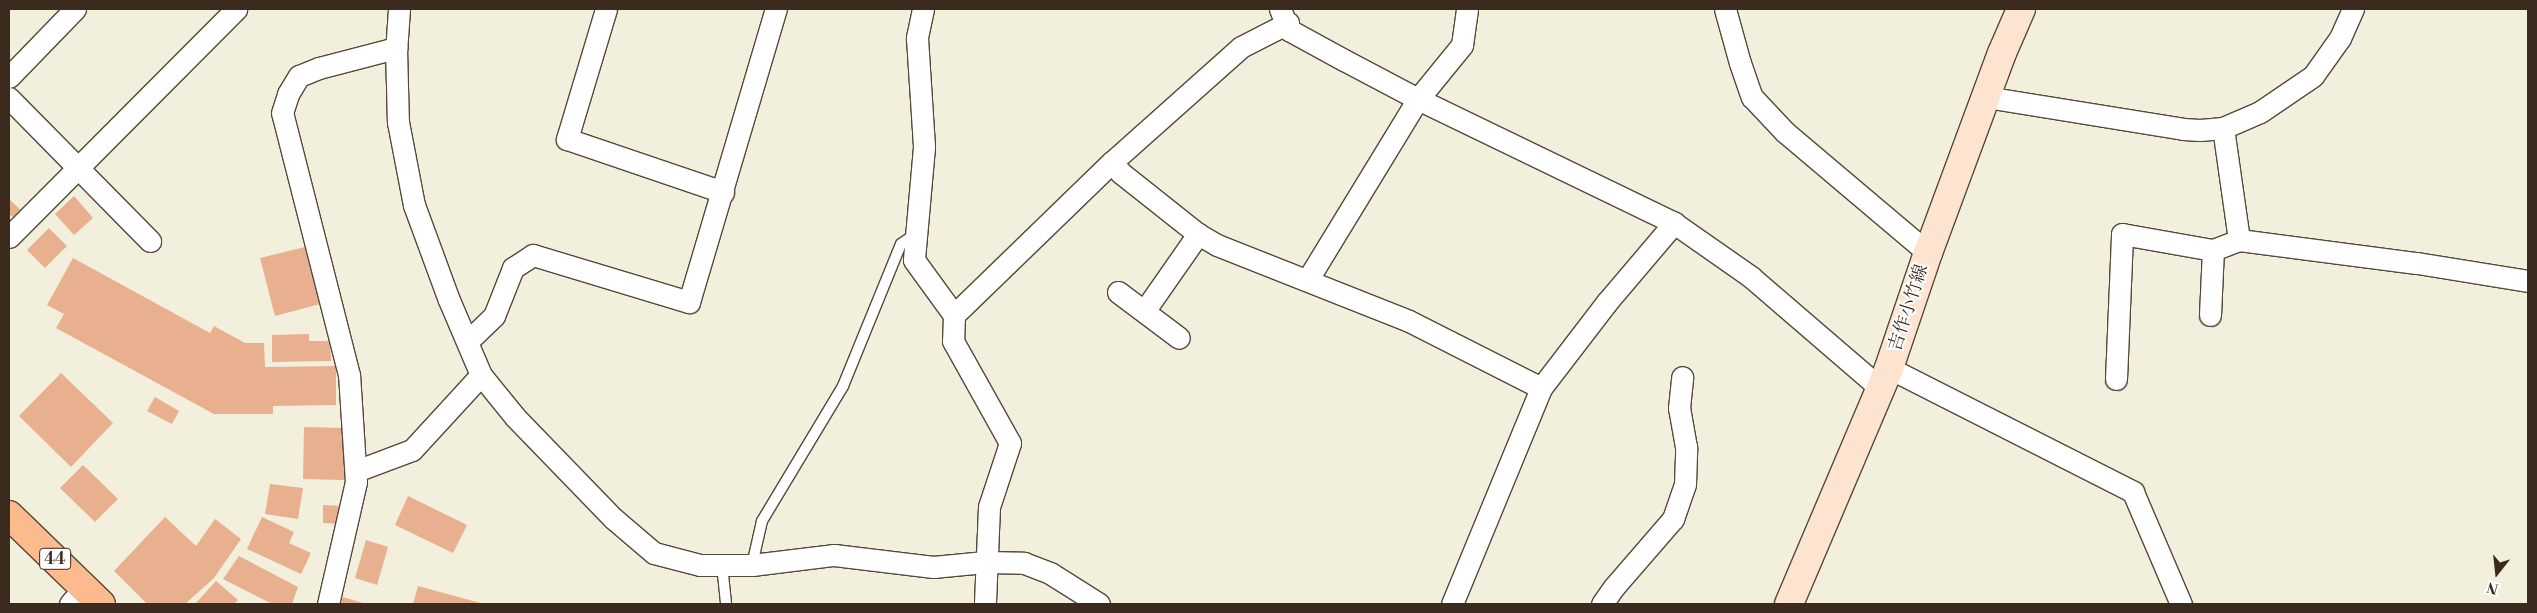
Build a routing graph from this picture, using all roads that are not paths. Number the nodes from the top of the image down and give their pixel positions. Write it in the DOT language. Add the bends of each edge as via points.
graph roads {
  1 [pos="75,9"];
  2 [pos="236,9"];
  3 [pos="398,9"];
  4 [pos="606,9"];
  5 [pos="776,9"];
  6 [pos="923,9"];
  7 [pos="1468,9"];
  8 [pos="1725,9"];
  9 [pos="2021,9"];
  10 [pos="2353,9"];
  11 [pos="1284,16"];
  12 [pos="396,48"];
  13 [pos="9,77"];
  14 [pos="1986,97"];
  15 [pos="9,98"];
  16 [pos="1418,99"];
  17 [pos="2223,128"];
  18 [pos="1112,162"];
  19 [pos="78,167"];
  20 [pos="723,192"];
  21 [pos="1674,222"];
  22 [pos="917,233"];
  23 [pos="1198,234"];
  24 [pos="9,238"];
  25 [pos="2239,240"];
  26 [pos="150,241"];
  27 [pos="2213,250"];
  28 [pos="1928,253"];
  29 [pos="1308,280"];
  30 [pos="2528,281"];
  31 [pos="1118,292"];
  32 [pos="1145,310"];
  33 [pos="954,315"];
  34 [pos="2210,315"];
  35 [pos="1179,338"];
  36 [pos="468,341"];
  37 [pos="481,375"];
  38 [pos="1682,376"];
  39 [pos="1885,378"];
  40 [pos="2116,379"];
  41 [pos="1541,388"];
  42 [pos="356,471"];
  43 [pos="9,515"];
  44 [pos="985,562"];
  45 [pos="722,565"];
  46 [pos="752,565"];
  47 [pos="86,599"];
  48 [pos="1092,603"];
  49 [pos="328,604"];
  50 [pos="726,604"];
  51 [pos="985,604"];
  52 [pos="1452,604"];
  53 [pos="1602,604"];
  54 [pos="1790,604"];
  55 [pos="2181,604"];
  1 -- 13 [label="street"];
  2 -- 19 [label="street"];
  3 -- 12 [label="street"];
  4 -- 20 [label="street" via="567,139"];
  5 -- 20 [label="street"];
  6 -- 22 [label="street" via="917,38 924,147"];
  7 -- 16 [label="street" via="1462,45"];
  8 -- 28 [label="street" via="1752,97 1785,132"];
  9 -- 14 [label="main road, 吉作小竹線"];
  10 -- 17 [label="street" via="2340,38 2313,76 2260,112"];
  11 -- 16 [label="street" via="1289,30"];
  11 -- 18 [label="street" via="1241,47"];
  12 -- 36 [label="street" via="398,122 414,205 449,300"];
  12 -- 42 [label="street" via="299,76 282,113 349,375"];
  14 -- 17 [label="street" via="2183,129"];
  14 -- 28 [label="main road, 吉作小竹線"];
  15 -- 19 [label="street"];
  16 -- 21 [label="street"];
  16 -- 29 [label="street"];
  17 -- 25 [label="street"];
  18 -- 23 [label="street" via="1121,173"];
  18 -- 33 [label="street"];
  19 -- 24 [label="street"];
  19 -- 26 [label="street"];
  20 -- 36 [label="street" via="689,302 533,255 514,268 494,316"];
  21 -- 39 [label="street"];
  21 -- 41 [label="street"];
  22 -- 33 [label="street" via="914,260"];
  22 -- 46 [label="lane" via="901,244 843,386 762,521"];
  23 -- 29 [label="street" via="1217,245"];
  23 -- 32 [label="street"];
  25 -- 27 [label="street"];
  25 -- 30 [label="street"];
  27 -- 34 [label="street"];
  27 -- 40 [label="street" via="2122,234"];
  28 -- 39 [label="main road, 吉作小竹線"];
  29 -- 41 [label="street" via="1410,321"];
  31 -- 32 [label="street"];
  32 -- 35 [label="street"];
  33 -- 44 [label="street" via="953,341 1010,443 989,507"];
  36 -- 37 [label="street"];
  37 -- 42 [label="street" via="412,450"];
  37 -- 45 [label="street" via="521,424 614,519 654,553 700,565"];
  38 -- 53 [label="street" via="1679,408 1686,447 1685,484 1673,519"];
  39 -- 54 [label="main road, 吉作小竹線"];
  39 -- 55 [label="street" via="2133,492"];
  41 -- 52 [label="street"];
  42 -- 49 [label="street"];
  43 -- 47 [label="main road, 44"];
  44 -- 46 [label="street" via="933,567 834,554"];
  44 -- 48 [label="street" via="1024,563 1050,573"];
  44 -- 51 [label="street"];
  45 -- 46 [label="street"];
  45 -- 50 [label="lane"];
}
